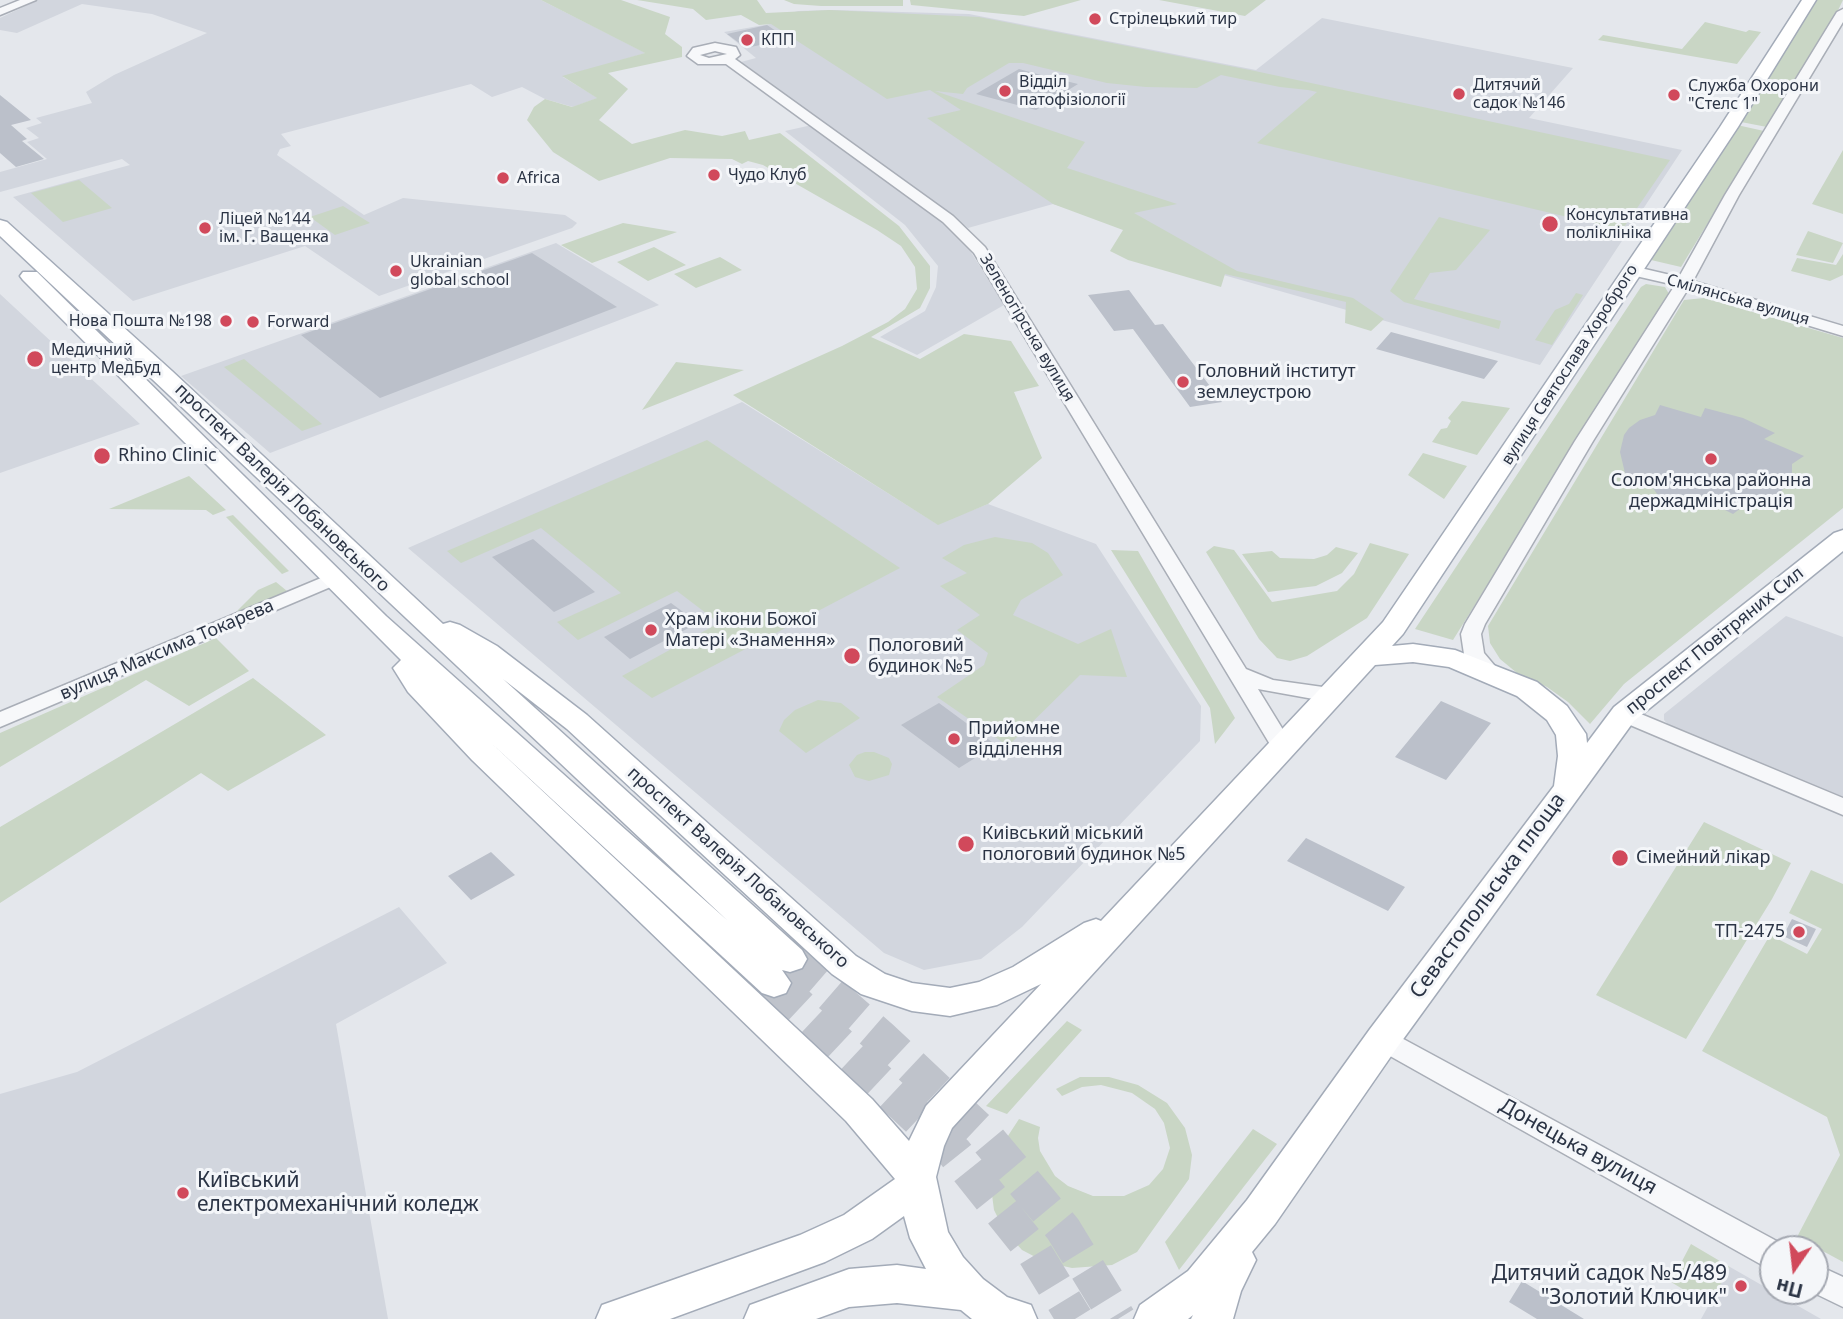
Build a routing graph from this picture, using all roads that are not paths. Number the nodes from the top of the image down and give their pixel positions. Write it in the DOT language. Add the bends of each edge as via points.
graph roads {
  1 [pos="30,0"];
  2 [pos="1809,0"];
  3 [pos="0,12"];
  4 [pos="1843,12"];
  5 [pos="729,60"];
  6 [pos="0,226"];
  7 [pos="0,246"];
  8 [pos="1632,271"];
  9 [pos="1684,283"];
  10 [pos="1843,331"];
  11 [pos="1843,538"];
  12 [pos="333,579"];
  13 [pos="409,608"];
  14 [pos="376,622"];
  15 [pos="1370,656"];
  16 [pos="1489,672"];
  17 [pos="1241,675"];
  18 [pos="1330,695"];
  19 [pos="1624,714"];
  20 [pos="0,720"];
  21 [pos="1282,746"];
  22 [pos="1569,785"];
  23 [pos="1843,807"];
  24 [pos="1131,910"];
  25 [pos="1384,1039"];
  26 [pos="917,1181"];
  27 [pos="1261,1212"];
  28 [pos="1759,1247"];
  29 [pos="995,1310"];
  30 [pos="617,1319"];
  31 [pos="765,1319"];
  32 [pos="1155,1319"];
  33 [pos="1212,1319"];
  1 -- 3 [label="street"];
  2 -- 8 [label="main road, вулиця Святослава Хороброго"];
  4 -- 9 [label="street"];
  5 -- 17 [label="street, Зеленогірська вулиця" via="968,236"];
  6 -- 13 [label="main road, проспект Валерія Лобановського"];
  7 -- 12 [label="main road, проспект Валерія Лобановського"];
  8 -- 9 [label="street, Смілянська вулиця"];
  8 -- 15 [label="main road, вулиця Святослава Хороброго"];
  9 -- 10 [label="street, Смілянська вулиця"];
  9 -- 16 [label="street" via="1475,624 1471,634 1474,654"];
  11 -- 19 [label="main road, проспект Повітряних Сил"];
  12 -- 14 [label="main road, проспект Валерія Лобановського"];
  12 -- 20 [label="street, вулиця Максима Токарева"];
  13 -- 14 [label="main road, проспект Валерія Лобановського" via="782,971"];
  13 -- 24 [label="main road, проспект Валерія Лобановського" via="486,652 577,722 844,965 873,984 912,997 950,1002 985,995 1025,977"];
  14 -- 26 [label="main road, проспект Валерія Лобановського" via="418,685 859,1110"];
  15 -- 16 [label="main road, Севастопольська площа" via="1413,653 1455,659"];
  15 -- 18 [label="main road"];
  16 -- 22 [label="main road, Севастопольська площа" via="1527,689 1557,713 1571,734"];
  17 -- 18 [label="street" via="1270,686"];
  17 -- 21 [label="street, Зеленогірська вулиця"];
  18 -- 21 [label="main road"];
  19 -- 22 [label="main road, проспект Повітряних Сил"];
  19 -- 23 [label="street"];
  21 -- 24 [label="main road"];
  22 -- 25 [label="main road, Севастопольська площа"];
  24 -- 26 [label="main road" via="939,1117 925,1146"];
  25 -- 27 [label="main road, Севастопольська площа"];
  25 -- 28 [label="street, Донецька вулиця"];
  26 -- 29 [label="main road" via="930,1238 950,1270"];
  26 -- 30 [label="main road" via="858,1227 811,1249"];
  27 -- 32 [label="main road, Севастопольська площа" via="1202,1284"];
  27 -- 33 [label="main road" via="1222,1287"];
  29 -- 31 [label="main road" via="897,1284 849,1288"];
}
